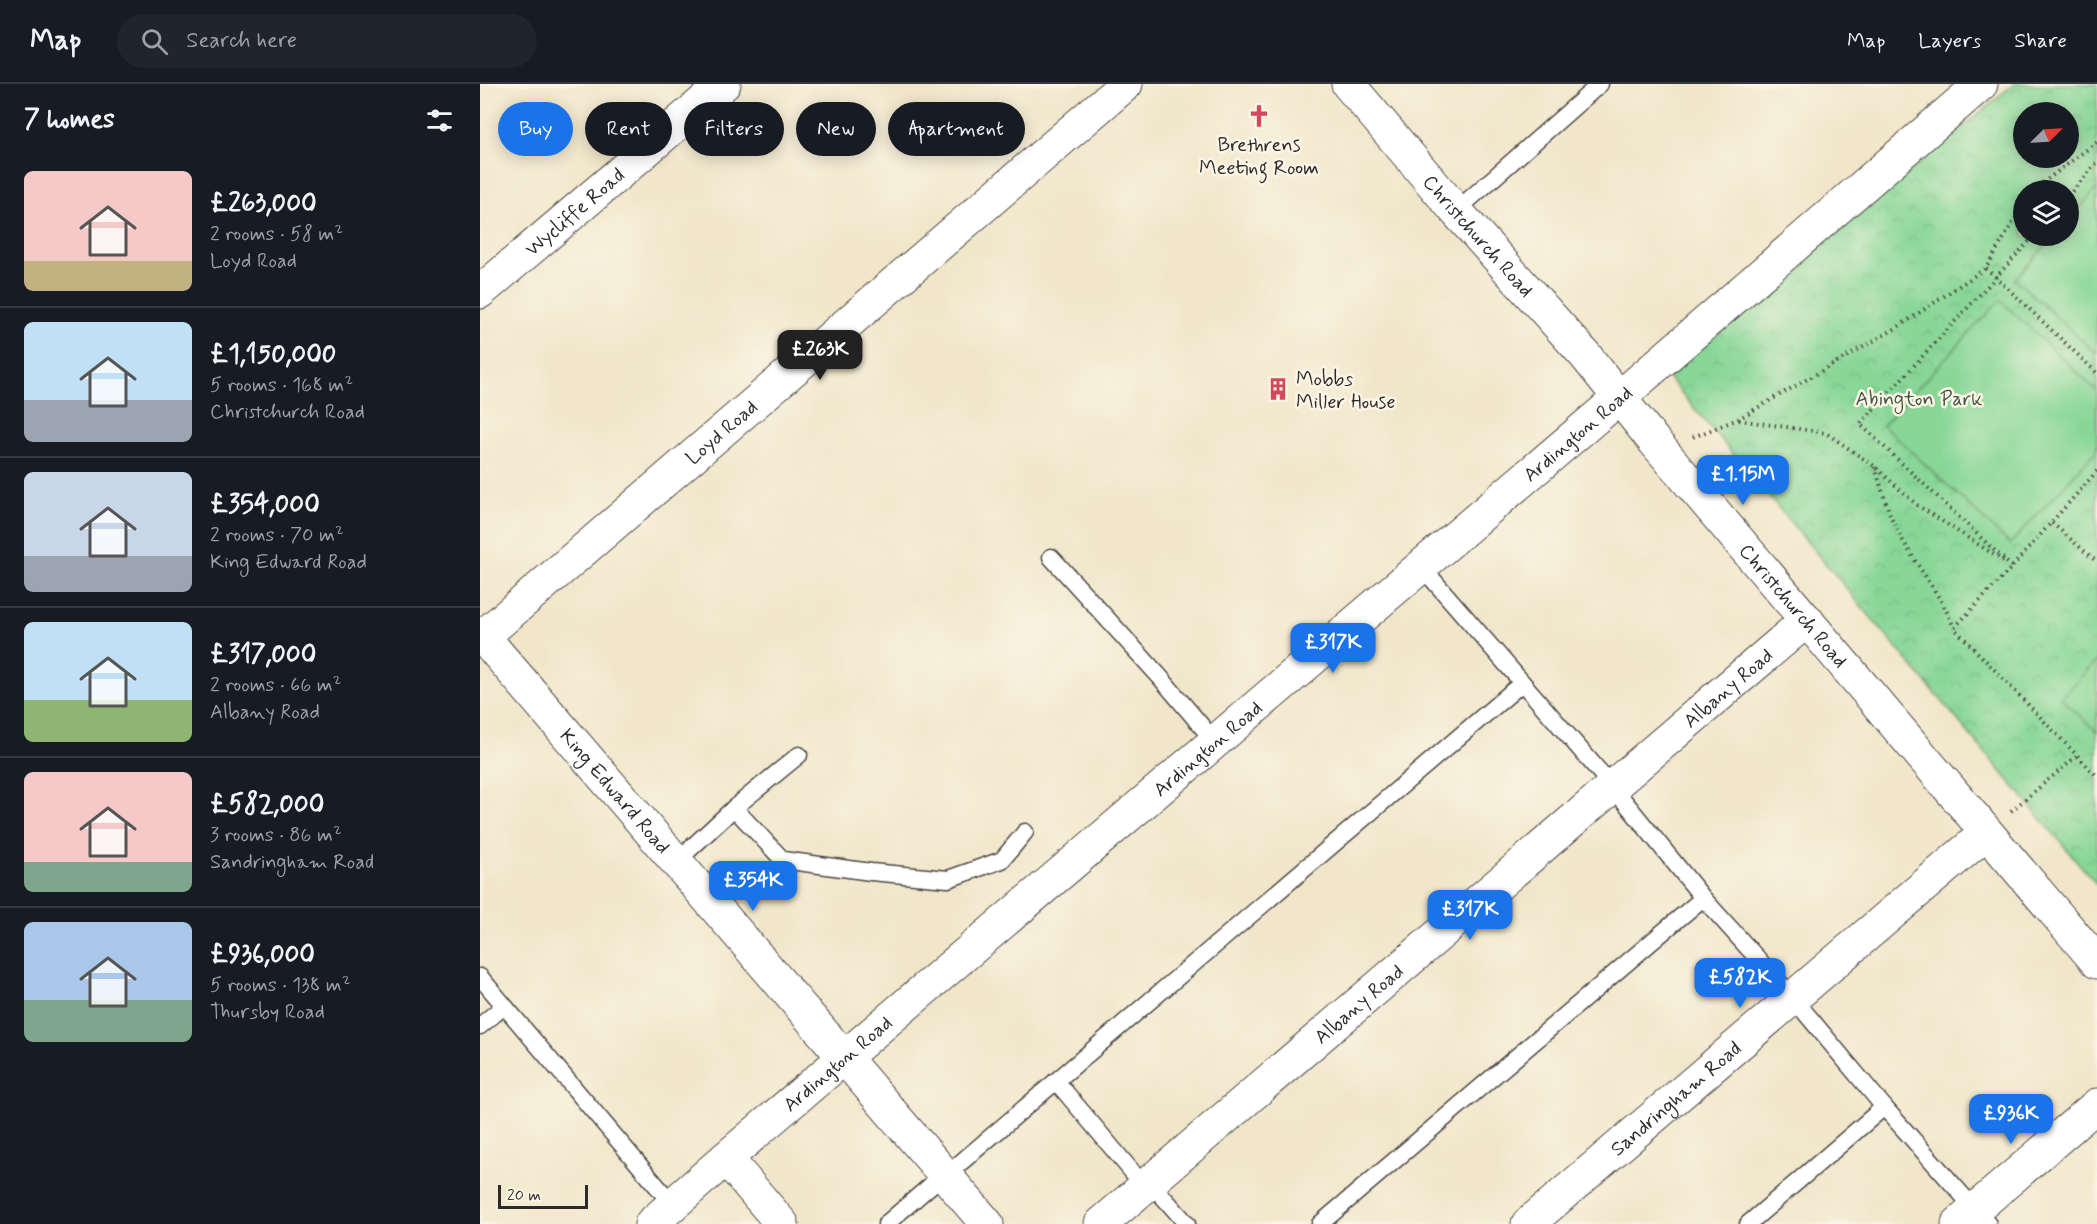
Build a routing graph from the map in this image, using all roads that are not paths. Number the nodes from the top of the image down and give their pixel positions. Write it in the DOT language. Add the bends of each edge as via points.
graph roads {
  1 [pos="724,84"];
  2 [pos="1126,84"];
  3 [pos="1348,84"];
  4 [pos="1600,84"];
  5 [pos="1981,84"];
  6 [pos="1456,211"];
  7 [pos="480,292"];
  8 [pos="1619,398"];
  9 [pos="1051,557"];
  10 [pos="1421,566"];
  11 [pos="1807,620"];
  12 [pos="481,636"];
  13 [pos="1522,683"];
  14 [pos="1215,742"];
  15 [pos="799,755"];
  16 [pos="1612,786"];
  17 [pos="734,808"];
  18 [pos="1024,832"];
  19 [pos="1986,833"];
  20 [pos="676,862"];
  21 [pos="1703,898"];
  22 [pos="2097,962"];
  23 [pos="480,977"];
  24 [pos="1792,998"];
  25 [pos="504,1006"];
  26 [pos="480,1026"];
  27 [pos="844,1058"];
  28 [pos="1056,1081"];
  29 [pos="2097,1105"];
  30 [pos="1884,1107"];
  31 [pos="726,1158"];
  32 [pos="944,1175"];
  33 [pos="1147,1184"];
  34 [pos="662,1214"];
  35 [pos="1974,1219"];
  36 [pos="782,1224"];
  37 [pos="886,1224"];
  38 [pos="987,1224"];
  39 [pos="1101,1224"];
  40 [pos="1187,1224"];
  41 [pos="1320,1224"];
  42 [pos="1528,1224"];
  43 [pos="1748,1224"];
  1 -- 7 [label="street, Wycliffe Road"];
  2 -- 12 [label="street, Loyd Road"];
  3 -- 6 [label="street, Christchurch Road"];
  4 -- 6 [label="lane"];
  5 -- 8 [label="street, Ardington Road"];
  6 -- 8 [label="street, Christchurch Road"];
  8 -- 10 [label="street, Ardington Road"];
  8 -- 11 [label="street, Christchurch Road"];
  9 -- 14 [label="lane"];
  10 -- 13 [label="lane"];
  10 -- 14 [label="street, Ardington Road"];
  11 -- 16 [label="street, Albany Road"];
  11 -- 19 [label="street, Christchurch Road"];
  12 -- 20 [label="street, King Edward Road"];
  13 -- 16 [label="lane"];
  13 -- 28 [label="lane"];
  14 -- 27 [label="street, Ardington Road"];
  15 -- 17 [label="lane"];
  16 -- 21 [label="lane"];
  16 -- 33 [label="street, Albany Road"];
  17 -- 18 [label="lane" via="783,860 948,879 1002,860"];
  17 -- 20 [label="lane"];
  19 -- 22 [label="street, Christchurch Road"];
  19 -- 24 [label="street, Sandringham Road"];
  20 -- 27 [label="street, King Edward Road"];
  21 -- 24 [label="lane"];
  21 -- 41 [label="lane"];
  23 -- 25 [label="lane"];
  24 -- 30 [label="lane"];
  24 -- 42 [label="street, Sandringham Road"];
  25 -- 26 [label="lane"];
  25 -- 34 [label="lane"];
  27 -- 31 [label="street, Ardington Road"];
  27 -- 32 [label="street, King Edward Road"];
  28 -- 32 [label="lane"];
  28 -- 33 [label="lane"];
  29 -- 35 [label="street"];
  30 -- 35 [label="lane"];
  30 -- 43 [label="lane"];
  31 -- 34 [label="street, Ardington Road"];
  31 -- 36 [label="street"];
  32 -- 37 [label="lane"];
  32 -- 38 [label="street, King Edward Road"];
  33 -- 39 [label="street, Albany Road"];
  33 -- 40 [label="lane"];
}
